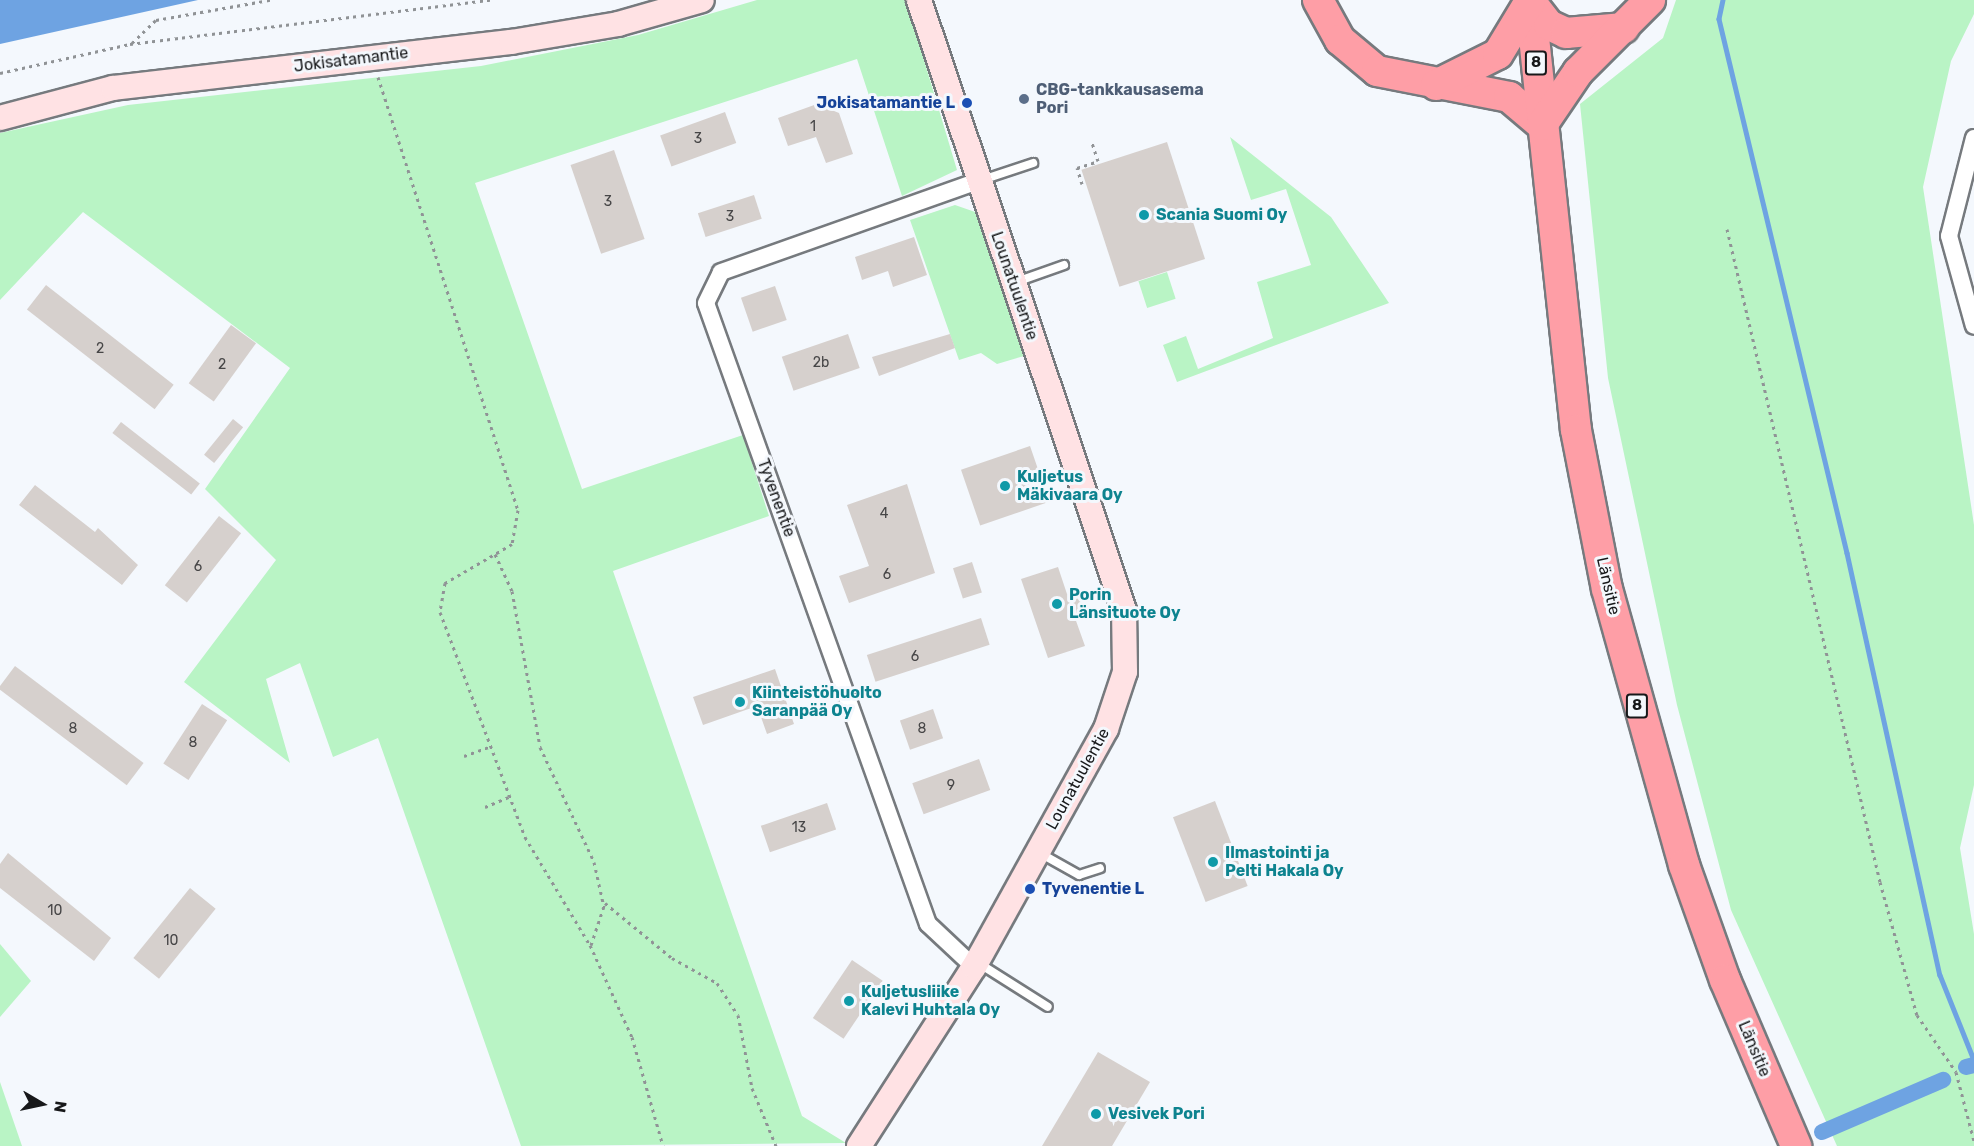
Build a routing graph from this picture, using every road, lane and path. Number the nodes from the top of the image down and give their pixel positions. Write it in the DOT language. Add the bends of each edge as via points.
graph roads {
  1 [pos="270,0"];
  2 [pos="490,0"];
  3 [pos="702,0"];
  4 [pos="919,0"];
  5 [pos="1318,0"];
  6 [pos="1650,0"];
  7 [pos="1530,1"];
  8 [pos="1624,28"];
  9 [pos="130,44"];
  10 [pos="371,58"];
  11 [pos="0,73"];
  12 [pos="1436,85"];
  13 [pos="0,118"];
  14 [pos="1542,125"];
  15 [pos="1974,138"];
  16 [pos="1092,143"];
  17 [pos="1033,163"];
  18 [pos="978,181"];
  19 [pos="1082,184"];
  20 [pos="1726,229"];
  21 [pos="1064,265"];
  22 [pos="1013,283"];
  23 [pos="1974,326"];
  24 [pos="495,554"];
  25 [pos="491,746"];
  26 [pos="464,756"];
  27 [pos="509,796"];
  28 [pos="485,807"];
  29 [pos="1038,852"];
  30 [pos="1100,868"];
  31 [pos="604,907"];
  32 [pos="590,945"];
  33 [pos="975,964"];
  34 [pos="1048,1007"];
  35 [pos="1974,1141"];
  36 [pos="663,1146"];
  37 [pos="776,1146"];
  38 [pos="859,1146"];
  39 [pos="1796,1146"];
  1 -- 9 [label="path" via="156,20"];
  2 -- 9 [label="path"];
  3 -- 10 [label="street, Jokisatamantie" via="618,24"];
  4 -- 18 [label="street, Lounatuulentie"];
  5 -- 12 [label="highway" via="1340,40 1362,63 1391,77"];
  6 -- 8 [label="highway"];
  7 -- 8 [label="highway" via="1549,25 1566,33"];
  7 -- 12 [label="highway" via="1498,54"];
  7 -- 14 [label="highway, Länsitie / 8"];
  8 -- 14 [label="highway" via="1578,72"];
  9 -- 11 [label="path"];
  10 -- 13 [label="street, Jokisatamantie" via="113,88"];
  10 -- 24 [label="path" via="518,510 512,544"];
  12 -- 14 [label="highway" via="1509,97"];
  14 -- 39 [label="highway, Länsitie / 8" via="1576,430 1607,589 1684,866 1725,980"];
  15 -- 23 [label="street" via="1949,236"];
  16 -- 19 [label="path" via="1098,161 1077,168"];
  17 -- 18 [label="lane"];
  18 -- 22 [label="street, Lounatuulentie"];
  18 -- 33 [label="street, Tyvenentie" via="721,272 706,303 928,924"];
  20 -- 35 [label="path" via="1880,882 1917,1015 1956,1072"];
  21 -- 22 [label="lane"];
  22 -- 29 [label="street, Lounatuulentie" via="1124,610 1125,672 1106,729"];
  24 -- 25 [label="path" via="445,583 440,612"];
  24 -- 31 [label="path" via="512,591 540,747 594,862"];
  25 -- 26 [label="path"];
  25 -- 27 [label="path"];
  27 -- 28 [label="path"];
  27 -- 32 [label="path" via="525,837"];
  29 -- 30 [label="lane" via="1079,875"];
  29 -- 33 [label="street, Lounatuulentie"];
  31 -- 32 [label="path"];
  31 -- 37 [label="path" via="606,903 672,958 717,982 738,1015 752,1088"];
  32 -- 36 [label="path" via="632,1037"];
  33 -- 34 [label="lane"];
  33 -- 38 [label="street, Lounatuulentie"];
}
